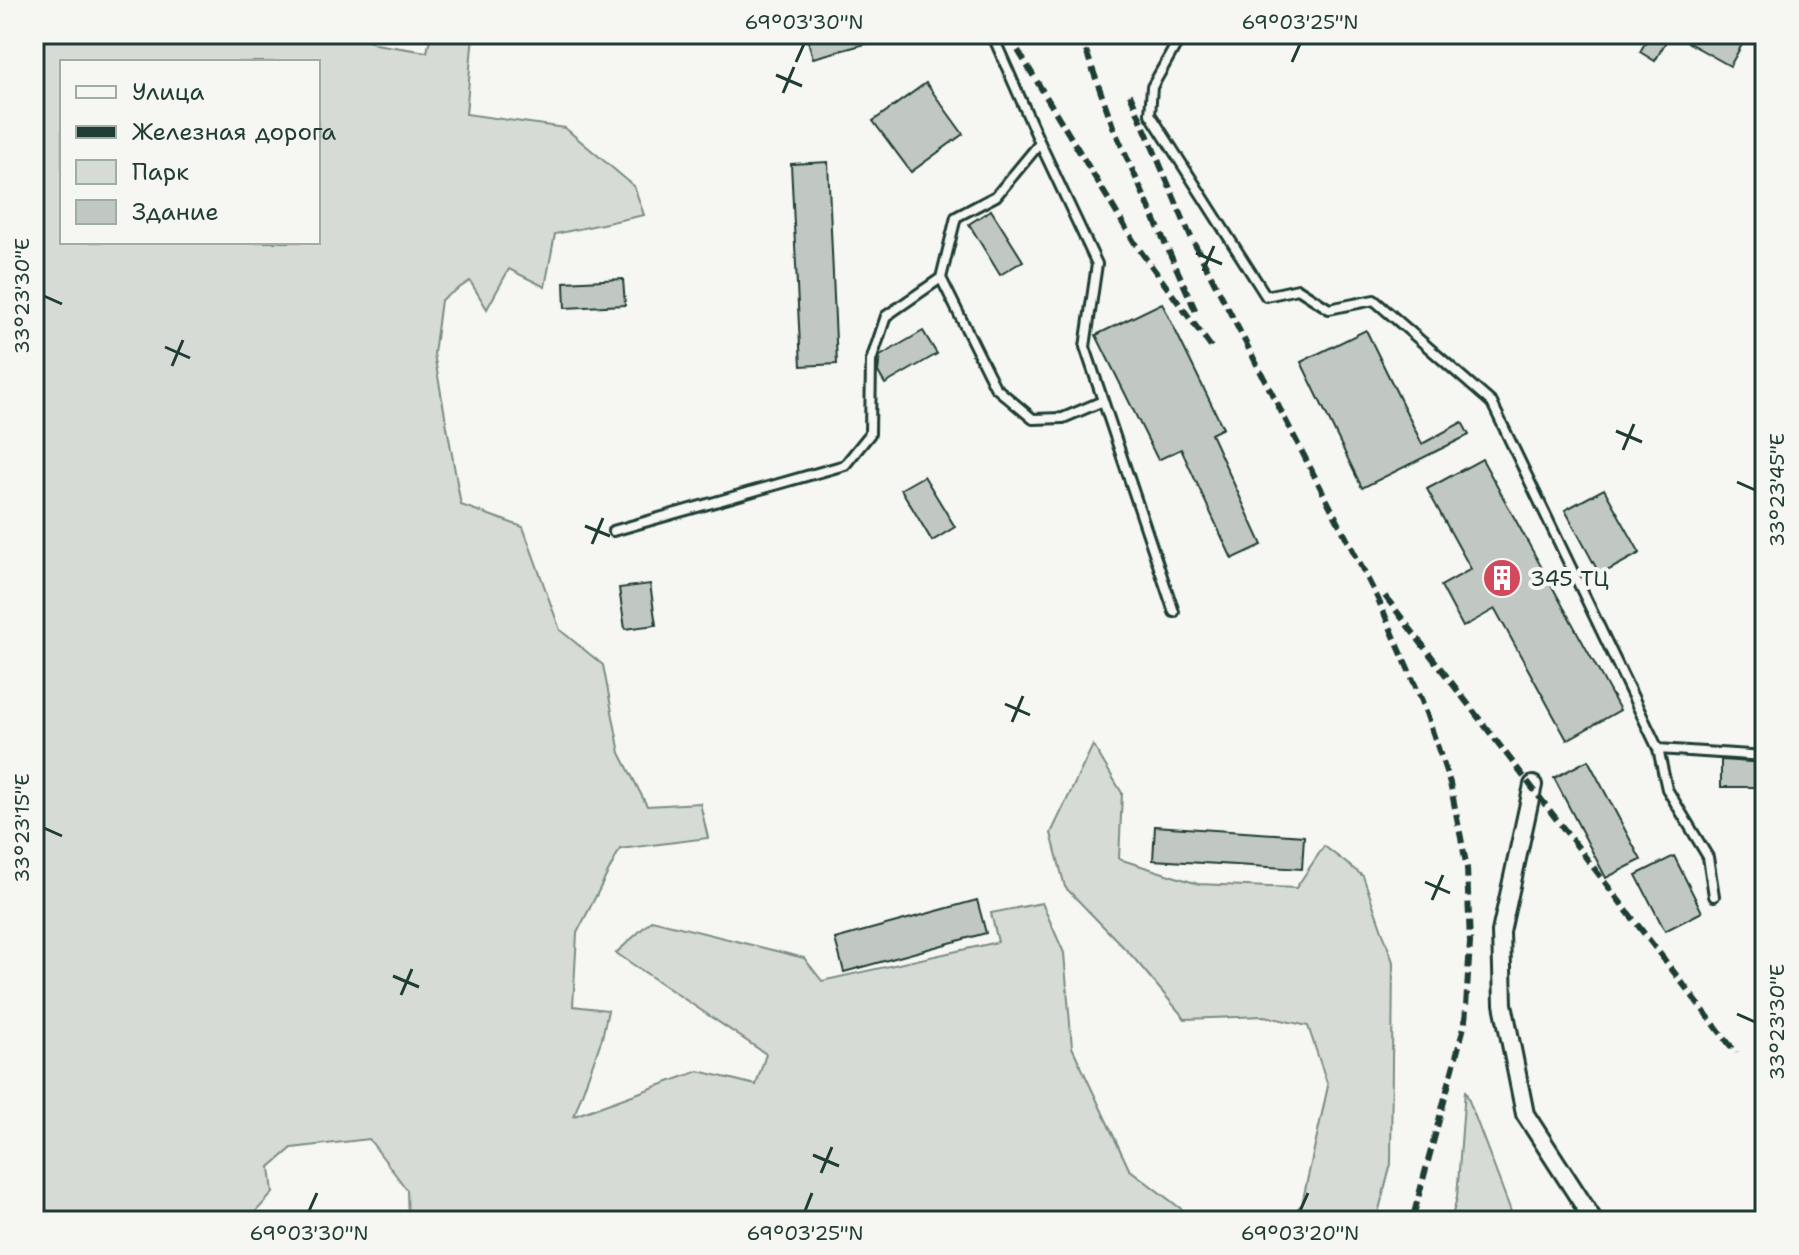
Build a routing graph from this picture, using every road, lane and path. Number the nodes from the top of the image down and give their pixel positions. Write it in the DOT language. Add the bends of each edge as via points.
graph roads {
  1 [pos="992,34"];
  2 [pos="1182,34"];
  3 [pos="1040,143"];
  4 [pos="941,278"];
  5 [pos="1103,401"];
  6 [pos="613,531"];
  7 [pos="1174,612"];
  8 [pos="1658,749"];
  9 [pos="1765,756"];
  10 [pos="1533,785"];
  11 [pos="1714,896"];
  12 [pos="1594,1221"];
  1 -- 3 [label="lane"];
  2 -- 8 [label="lane" via="1152,87 1150,114 1266,296 1298,289 1329,309 1374,300 1492,403"];
  3 -- 4 [label="lane" via="996,196 956,217"];
  3 -- 5 [label="lane" via="1097,264 1085,347"];
  4 -- 5 [label="lane" via="995,387 1033,419 1063,418"];
  4 -- 6 [label="lane" via="886,316 871,361 870,434 845,465"];
  5 -- 7 [label="lane"];
  8 -- 9 [label="lane"];
  8 -- 11 [label="lane" via="1667,789 1708,857"];
  10 -- 12 [label="street" via="1501,932 1503,1004 1525,1114"];
}
